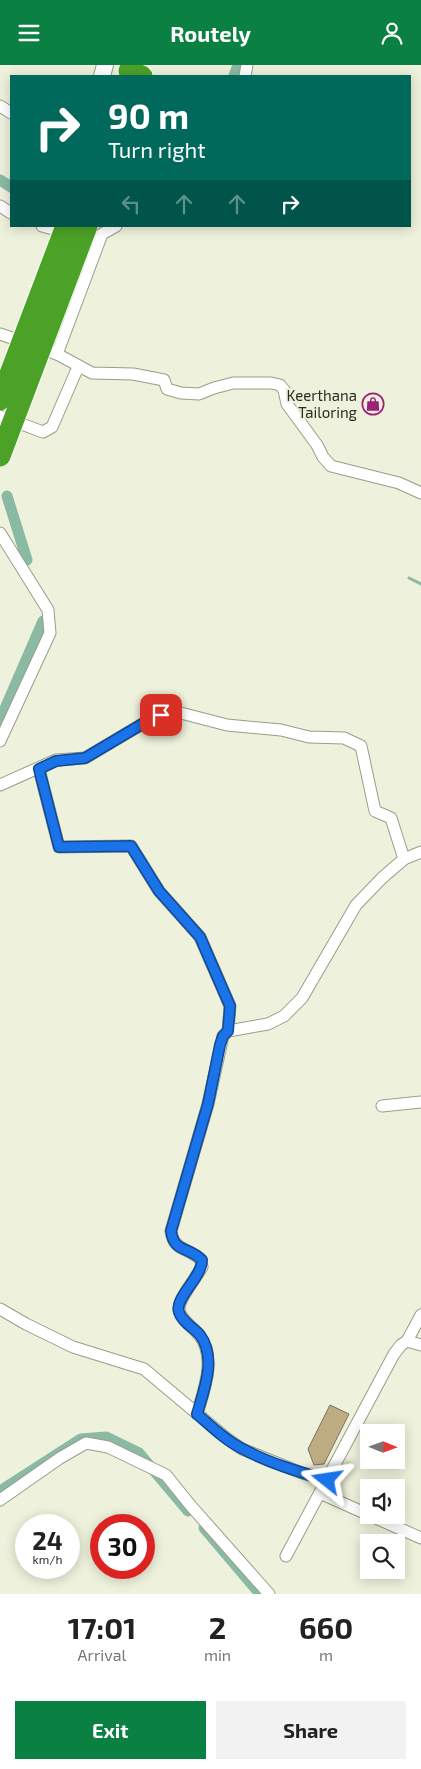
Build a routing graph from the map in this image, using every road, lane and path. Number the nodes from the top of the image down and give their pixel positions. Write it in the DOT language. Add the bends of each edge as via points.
graph roads {
  1 [pos="153,65"];
  2 [pos="136,73"];
  3 [pos="46,227"];
  4 [pos="66,227"];
  5 [pos="110,227"];
  6 [pos="94,230"];
  7 [pos="0,334"];
  8 [pos="57,354"];
  9 [pos="78,367"];
  10 [pos="0,400"];
  11 [pos="0,416"];
  12 [pos="0,456"];
  13 [pos="421,493"];
  14 [pos="0,533"];
  15 [pos="0,741"];
  16 [pos="39,769"];
  17 [pos="0,785"];
  18 [pos="421,852"];
  19 [pos="404,859"];
  20 [pos="228,1031"];
  21 [pos="421,1102"];
  22 [pos="382,1106"];
  23 [pos="0,1309"];
  24 [pos="421,1315"];
  25 [pos="407,1341"];
  26 [pos="421,1345"];
  27 [pos="197,1414"];
  28 [pos="327,1480"];
  29 [pos="320,1493"];
  30 [pos="0,1500"];
  31 [pos="360,1511"];
  32 [pos="389,1524"];
  33 [pos="421,1538"];
  34 [pos="286,1556"];
  35 [pos="269,1594"];
  1 -- 2 [label="highway"];
  3 -- 6 [label="street" via="69,233"];
  4 -- 10 [label="highway, bridge"];
  5 -- 6 [label="street"];
  6 -- 8 [label="street"];
  6 -- 12 [label="highway, bridge"];
  7 -- 8 [label="street"];
  8 -- 9 [label="street"];
  9 -- 11 [label="street" via="52,427 42,431"];
  9 -- 13 [label="street" via="92,373 133,374 164,380 167,389 181,393 199,394 232,383 280,385 286,404 331,466 399,483"];
  14 -- 15 [label="street" via="48,610 50,633"];
  16 -- 17 [label="street"];
  16 -- 19 [label="street" via="56,761 85,758 149,720 173,711 227,725 281,730 309,737 344,738 361,746 375,811 391,818"];
  16 -- 20 [label="street" via="59,847 131,846 159,891 200,937 230,1006"];
  18 -- 19 [label="street"];
  19 -- 20 [label="street" via="356,905 302,998 284,1016 268,1024"];
  20 -- 27 [label="street" via="220,1045 208,1104 171,1231 176,1245 202,1260 202,1267 179,1305 179,1312 200,1336 208,1359 206,1384"];
  21 -- 22 [label="street"];
  23 -- 27 [label="street" via="73,1347 144,1369"];
  24 -- 25 [label="street"];
  25 -- 26 [label="street"];
  25 -- 28 [label="street" via="394,1354"];
  27 -- 28 [label="street" via="242,1449"];
  28 -- 29 [label="street"];
  29 -- 31 [label="street"];
  29 -- 34 [label="street"];
  30 -- 35 [label="street" via="86,1443 108,1447 166,1475"];
  32 -- 33 [label="street"];
}
